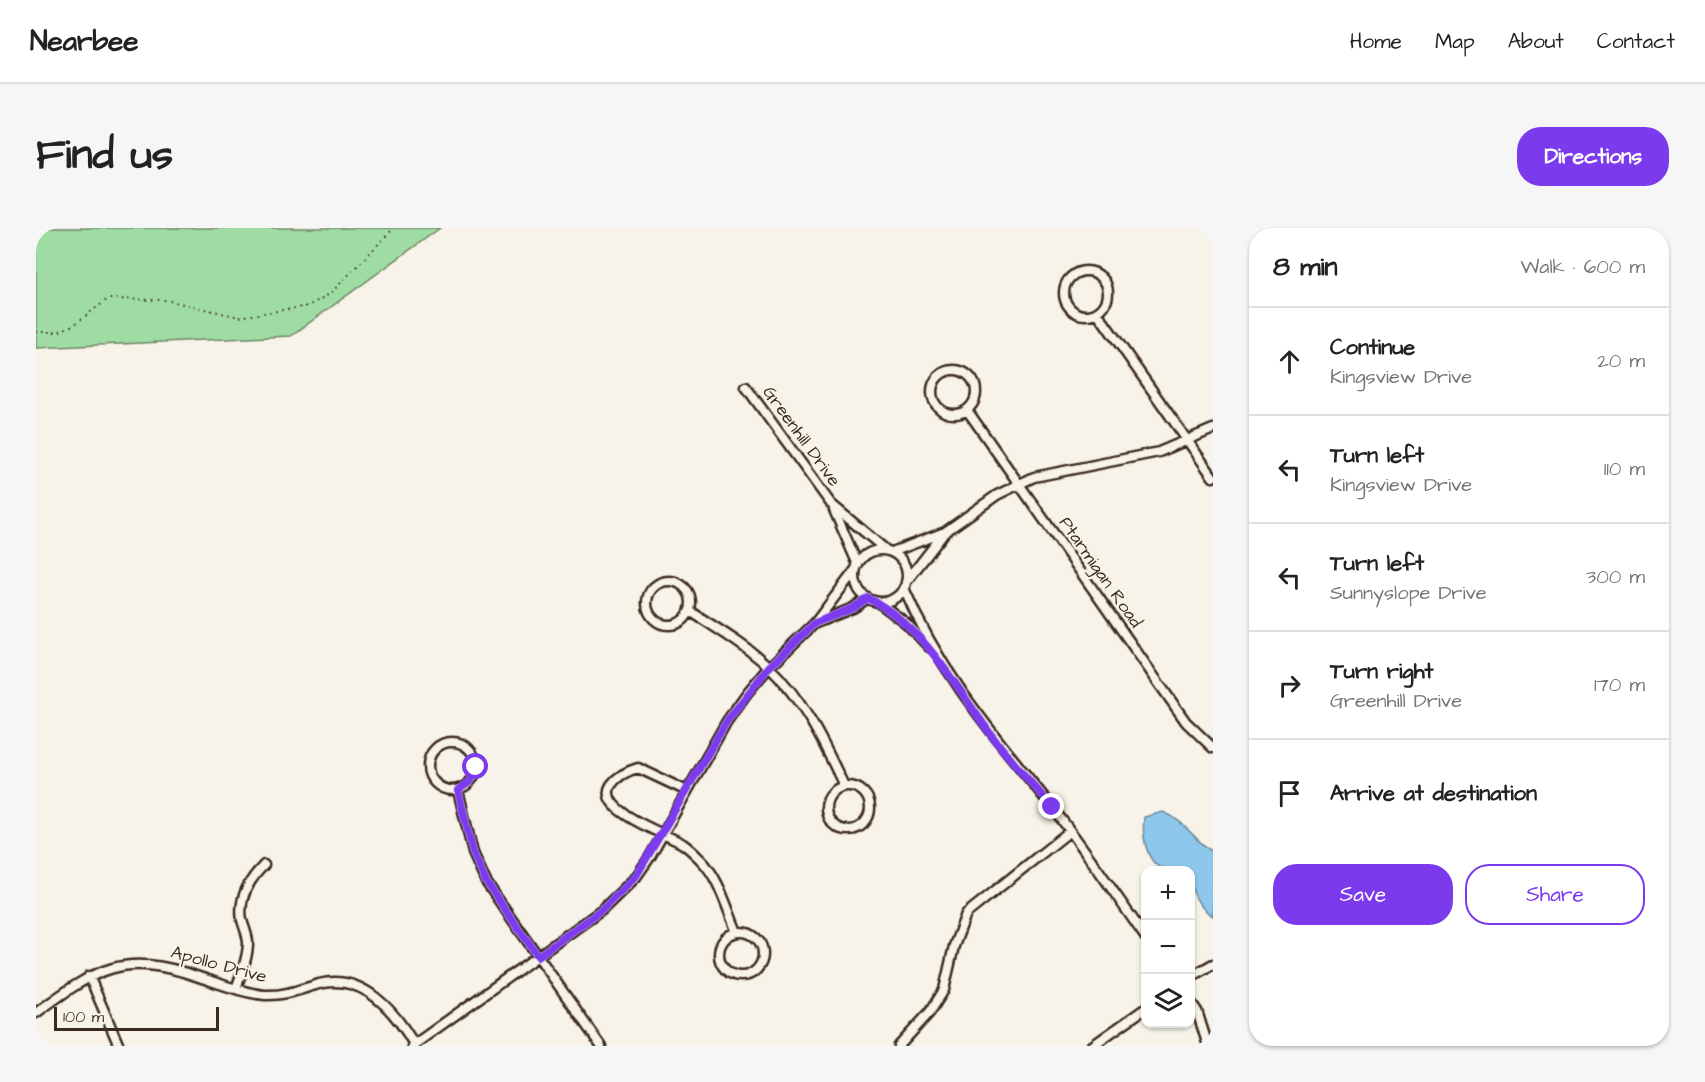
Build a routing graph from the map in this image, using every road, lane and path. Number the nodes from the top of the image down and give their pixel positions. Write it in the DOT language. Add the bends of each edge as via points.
graph roads {
  1 [pos="394,228"];
  2 [pos="1097,312"];
  3 [pos="36,332"];
  4 [pos="746,387"];
  5 [pos="967,410"];
  6 [pos="1213,429"];
  7 [pos="1188,441"];
  8 [pos="1213,477"];
  9 [pos="1018,484"];
  10 [pos="831,504"];
  11 [pos="945,531"];
  12 [pos="889,551"];
  13 [pos="857,567"];
  14 [pos="905,585"];
  15 [pos="868,598"];
  16 [pos="878,601"];
  17 [pos="690,611"];
  18 [pos="815,623"];
  19 [pos="935,654"];
  20 [pos="769,667"];
  21 [pos="1213,748"];
  22 [pos="844,786"];
  23 [pos="458,790"];
  24 [pos="687,791"];
  25 [pos="1070,831"];
  26 [pos="663,834"];
  27 [pos="264,865"];
  28 [pos="1141,931"];
  29 [pos="737,932"];
  30 [pos="538,956"];
  31 [pos="1213,964"];
  32 [pos="1195,975"];
  33 [pos="89,976"];
  34 [pos="236,989"];
  35 [pos="1195,1008"];
  36 [pos="1141,1012"];
  37 [pos="36,1013"];
  38 [pos="414,1045"];
  39 [pos="119,1046"];
  40 [pos="602,1046"];
  41 [pos="899,1046"];
  42 [pos="1092,1046"];
  43 [pos="1208,1046"];
  1 -- 3 [label="path" via="330,294 308,306 239,317 166,300 108,300 58,332"];
  2 -- 2 [label="street" via="1107,301 1107,286 1092,272 1077,272 1066,282 1066,303 1083,315"];
  2 -- 7 [label="street"];
  4 -- 10 [label="street, Greenhill Drive"];
  5 -- 5 [label="street" via="976,398 972,378 952,369 940,375 932,388 939,408 953,414"];
  5 -- 9 [label="street, Ptarmigan Road"];
  6 -- 7 [label="street"];
  7 -- 8 [label="street"];
  7 -- 9 [label="street" via="1130,458 1051,472"];
  9 -- 11 [label="street"];
  9 -- 21 [label="street, Ptarmigan Road" via="1186,722"];
  10 -- 12 [label="street, Greenhill Drive"];
  10 -- 13 [label="street, Greenhill Drive"];
  11 -- 12 [label="street"];
  11 -- 14 [label="street"];
  12 -- 13 [label="street" via="866,554"];
  12 -- 14 [label="street" via="903,562"];
  13 -- 15 [label="street" via="857,584"];
  13 -- 18 [label="street"];
  14 -- 16 [label="street" via="892,599"];
  14 -- 19 [label="street"];
  15 -- 16 [label="street"];
  15 -- 18 [label="street"];
  16 -- 19 [label="street"];
  17 -- 17 [label="street" via="687,590 675,582 655,585 647,597 648,612 658,623 680,622"];
  17 -- 20 [label="street"];
  18 -- 20 [label="street"];
  19 -- 25 [label="street" via="996,741"];
  20 -- 22 [label="street" via="812,722"];
  20 -- 24 [label="street" via="727,721"];
  22 -- 22 [label="street" via="831,793 826,807 831,822 852,830 864,823 870,804 864,792"];
  23 -- 23 [label="street" via="475,775 475,759 460,743 445,742 431,752 430,777 441,788"];
  23 -- 30 [label="street" via="473,853 486,882"];
  24 -- 26 [label="street"];
  24 -- 26 [label="street" via="638,768 618,777 610,787 609,796 615,807"];
  25 -- 28 [label="street"];
  25 -- 41 [label="street" via="966,914 944,990"];
  26 -- 29 [label="street" via="702,861 718,886"];
  26 -- 30 [label="street" via="619,895"];
  27 -- 34 [label="street" via="243,895 241,908 248,942"];
  29 -- 29 [label="street" via="724,940 719,954 730,974 745,976 757,970 763,951 757,938"];
  30 -- 38 [label="street"];
  30 -- 40 [label="street"];
  31 -- 32 [label="street"];
  33 -- 34 [label="street, Apollo Drive" via="108,969 147,964 176,969"];
  33 -- 37 [label="street, Apollo Drive"];
  33 -- 39 [label="street"];
  34 -- 38 [label="street, Apollo Drive" via="267,995 329,982 358,987 383,1003"];
  35 -- 43 [label="street"];
  36 -- 42 [label="street"];
}
